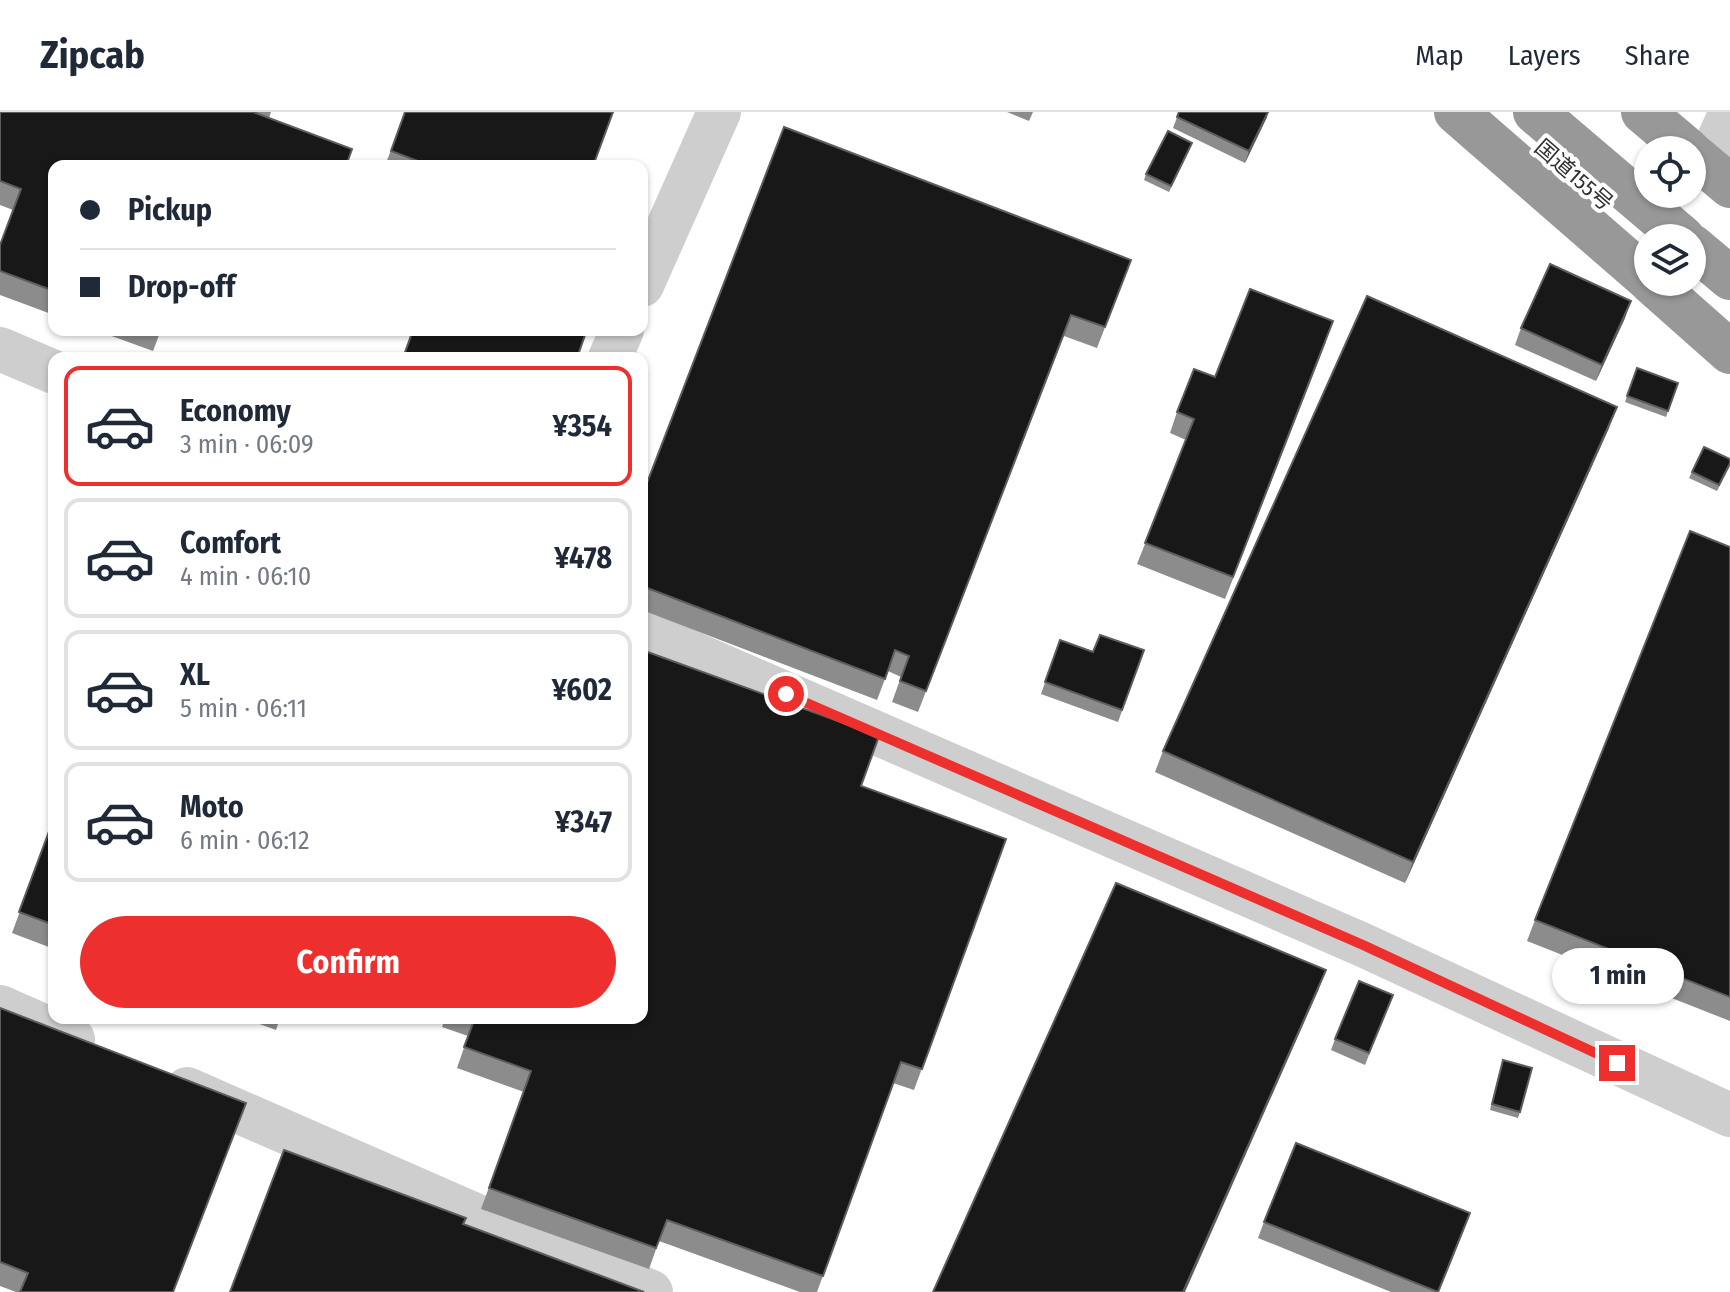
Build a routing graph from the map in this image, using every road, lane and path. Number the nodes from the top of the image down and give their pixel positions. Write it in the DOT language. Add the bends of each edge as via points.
graph roads {
  1 [pos="719,112"];
  2 [pos="1456,112"];
  3 [pos="1500,112"];
  4 [pos="1535,112"];
  5 [pos="1643,112"];
  6 [pos="1730,114"];
  7 [pos="1671,136"];
  8 [pos="1706,160"];
  9 [pos="1667,224"];
  10 [pos="1634,226"];
  11 [pos="1706,258"];
  12 [pos="1634,267"];
  13 [pos="648,272"];
  14 [pos="1730,278"];
  15 [pos="1706,288"];
  16 [pos="1667,296"];
  17 [pos="1730,309"];
  18 [pos="0,349"];
  19 [pos="1730,352"];
  20 [pos="48,369"];
  21 [pos="648,634"];
  22 [pos="0,1007"];
  23 [pos="103,1052"];
  24 [pos="146,1071"];
  25 [pos="1730,1115"];
  26 [pos="651,1292"];
  1 -- 13 [label="street"];
  2 -- 12 [label="highway"];
  3 -- 10 [label="highway, 国道155号"];
  4 -- 9 [label="highway, 国道155号"];
  5 -- 7 [label="highway"];
  6 -- 8 [label="street"];
  11 -- 14 [label="highway"];
  15 -- 17 [label="highway"];
  16 -- 19 [label="highway"];
  18 -- 20 [label="street"];
  21 -- 25 [label="street" via="1363,945"];
  22 -- 23 [label="street"];
  24 -- 26 [label="street"];
}
